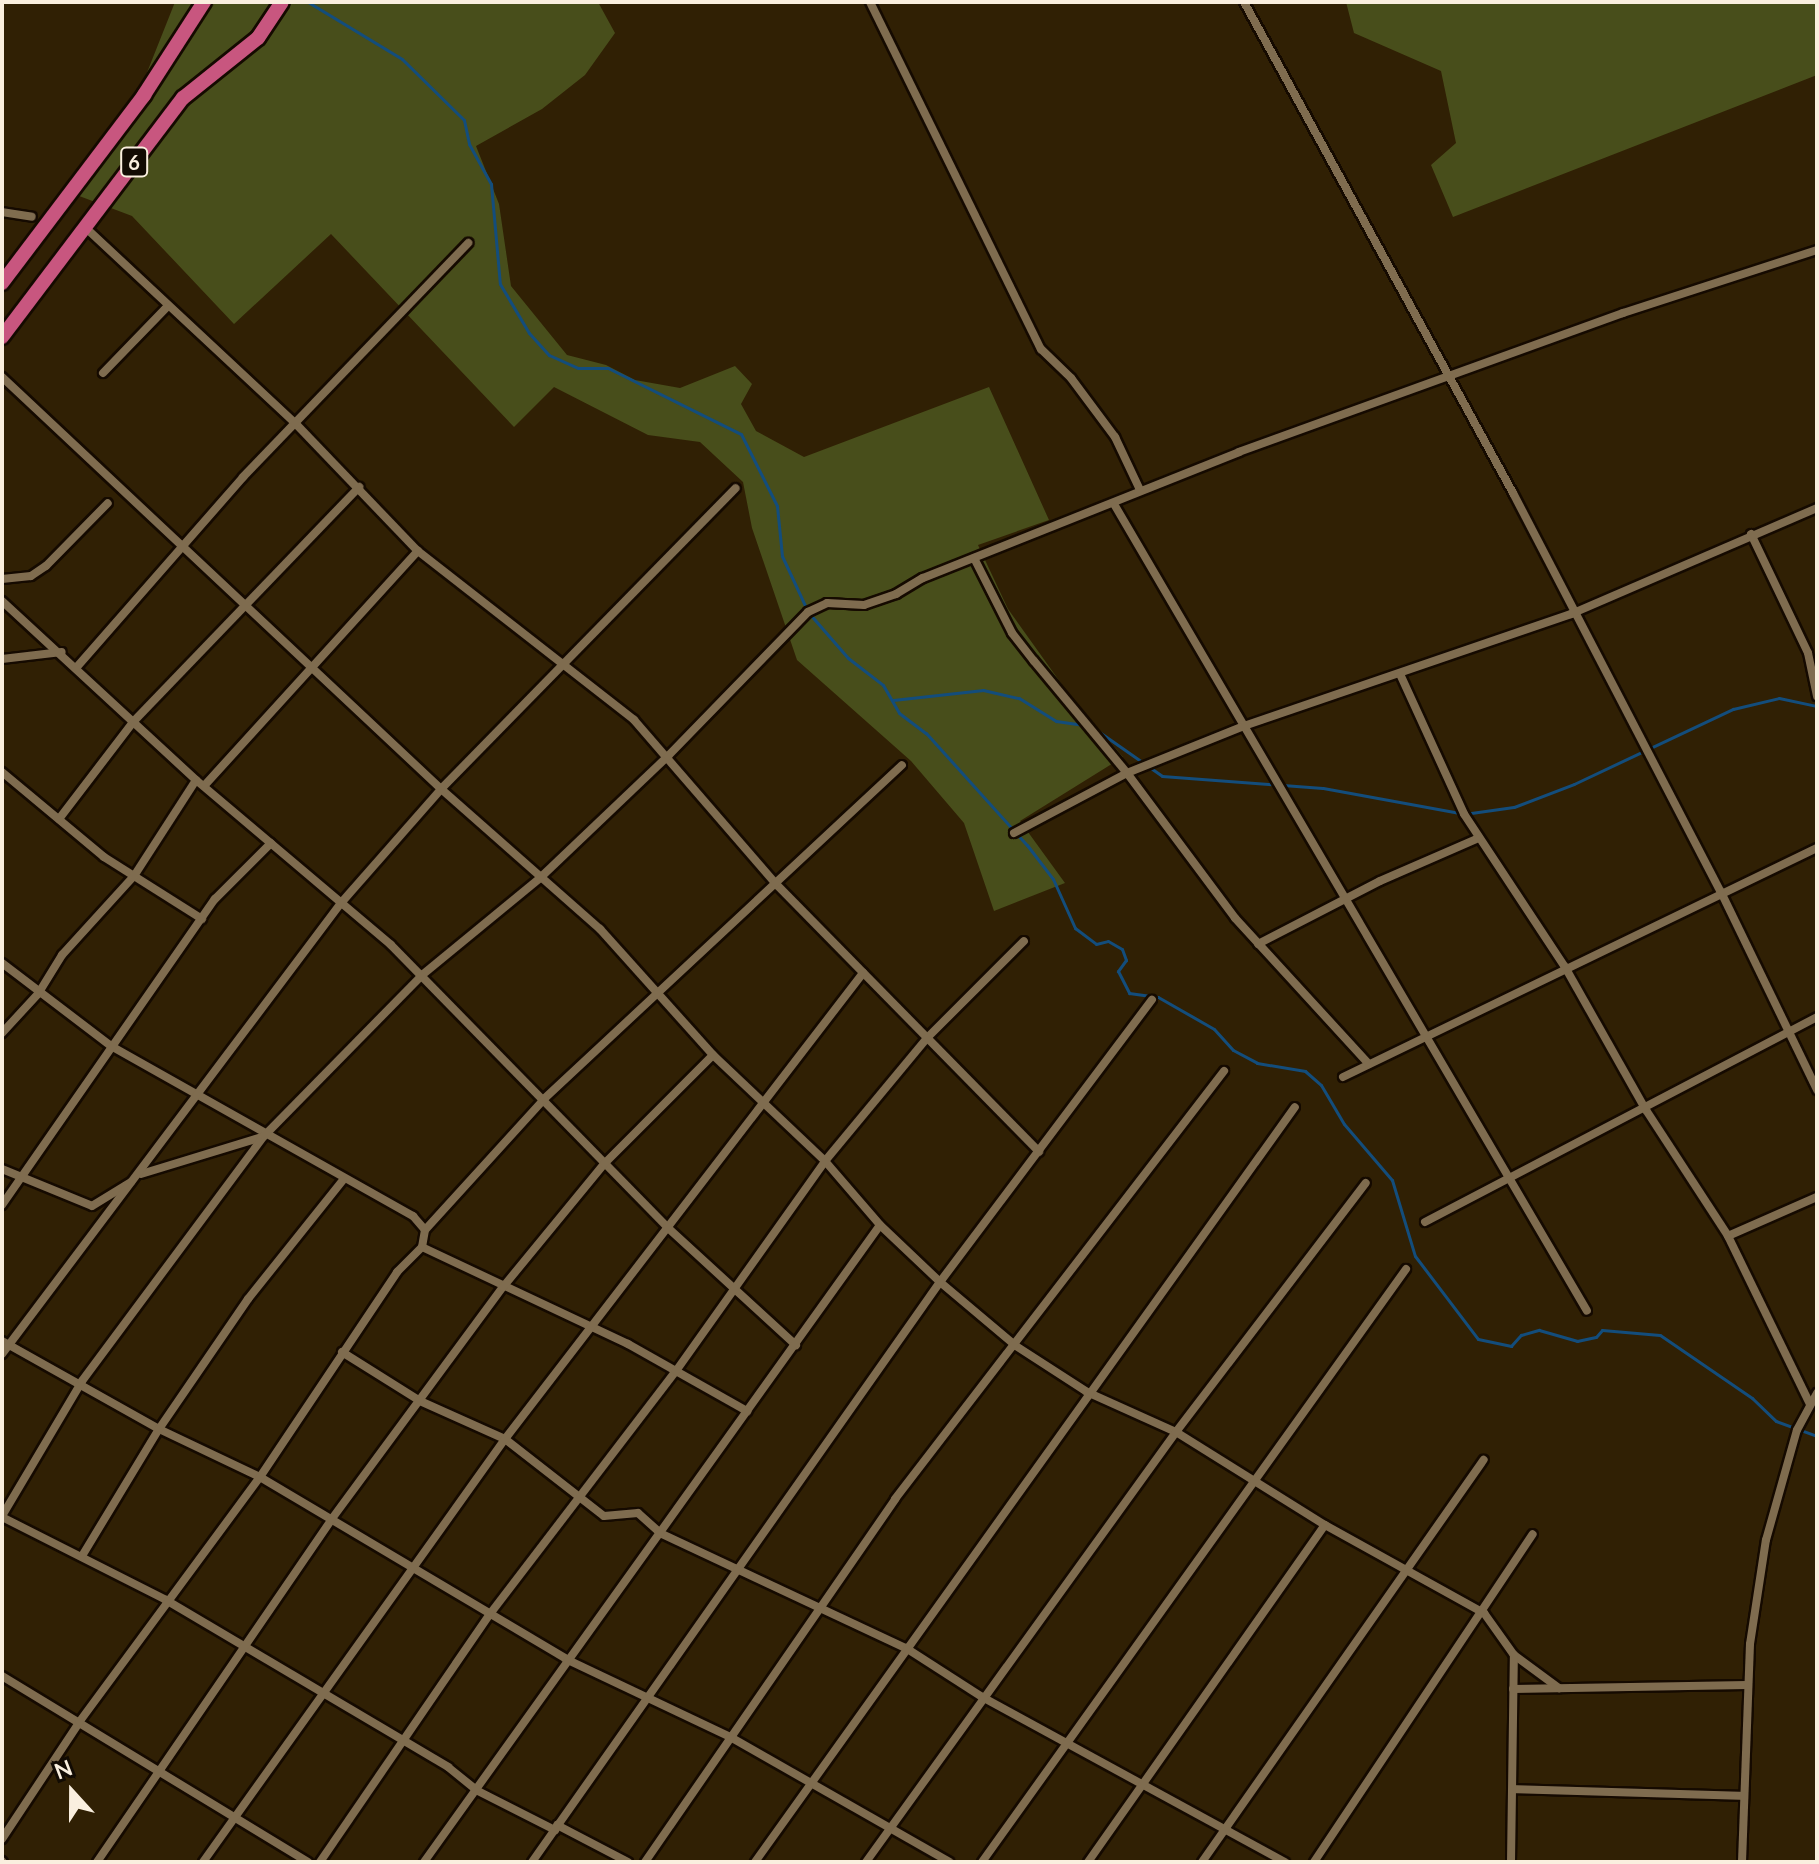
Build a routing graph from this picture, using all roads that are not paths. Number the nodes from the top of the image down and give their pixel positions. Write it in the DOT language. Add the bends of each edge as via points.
graph roads {
  1 [pos="204,2"];
  2 [pos="282,2"];
  3 [pos="870,2"];
  4 [pos="1244,2"];
  5 [pos="2,212"];
  6 [pos="32,217"];
  7 [pos="87,229"];
  8 [pos="468,243"];
  9 [pos="1817,250"];
  10 [pos="2,283"];
  11 [pos="166,308"];
  12 [pos="2,337"];
  13 [pos="103,373"];
  14 [pos="1446,376"];
  15 [pos="3,378"];
  16 [pos="296,424"];
  17 [pos="359,487"];
  18 [pos="736,488"];
  19 [pos="1140,490"];
  20 [pos="108,503"];
  21 [pos="1114,504"];
  22 [pos="1817,508"];
  23 [pos="1751,534"];
  24 [pos="180,546"];
  25 [pos="418,551"];
  26 [pos="974,558"];
  27 [pos="2,579"];
  28 [pos="2,601"];
  29 [pos="247,609"];
  30 [pos="1571,614"];
  31 [pos="62,652"];
  32 [pos="2,659"];
  33 [pos="562,663"];
  34 [pos="76,668"];
  35 [pos="311,668"];
  36 [pos="1400,674"];
  37 [pos="1817,696"];
  38 [pos="134,721"];
  39 [pos="1244,726"];
  40 [pos="668,756"];
  41 [pos="902,765"];
  42 [pos="2,772"];
  43 [pos="1127,773"];
  44 [pos="200,783"];
  45 [pos="441,789"];
  46 [pos="59,819"];
  47 [pos="1014,833"];
  48 [pos="1479,838"];
  49 [pos="271,843"];
  50 [pos="1817,848"];
  51 [pos="134,876"];
  52 [pos="540,878"];
  53 [pos="777,885"];
  54 [pos="1721,892"];
  55 [pos="1347,901"];
  56 [pos="341,903"];
  57 [pos="202,919"];
  58 [pos="1024,941"];
  59 [pos="1258,944"];
  60 [pos="2,963"];
  61 [pos="1565,967"];
  62 [pos="863,973"];
  63 [pos="422,975"];
  64 [pos="658,991"];
  65 [pos="38,994"];
  66 [pos="1152,1000"];
  67 [pos="1817,1017"];
  68 [pos="2,1033"];
  69 [pos="1789,1033"];
  70 [pos="1426,1036"];
  71 [pos="927,1038"];
  72 [pos="111,1046"];
  73 [pos="713,1055"];
  74 [pos="1369,1064"];
  75 [pos="1224,1071"];
  76 [pos="1343,1077"];
  77 [pos="1817,1090"];
  78 [pos="194,1095"];
  79 [pos="545,1098"];
  80 [pos="762,1105"];
  81 [pos="1295,1107"];
  82 [pos="1646,1110"];
  83 [pos="264,1136"];
  84 [pos="1039,1152"];
  85 [pos="825,1161"];
  86 [pos="604,1164"];
  87 [pos="2,1169"];
  88 [pos="139,1175"];
  89 [pos="22,1178"];
  90 [pos="343,1180"];
  91 [pos="1510,1180"];
  92 [pos="1366,1183"];
  93 [pos="1817,1197"];
  94 [pos="2,1205"];
  95 [pos="1425,1222"];
  96 [pos="880,1225"];
  97 [pos="667,1227"];
  98 [pos="425,1230"];
  99 [pos="1728,1236"];
  100 [pos="422,1247"];
  101 [pos="1406,1269"];
  102 [pos="940,1282"];
  103 [pos="503,1287"];
  104 [pos="734,1288"];
  105 [pos="1587,1311"];
  106 [pos="589,1328"];
  107 [pos="5,1343"];
  108 [pos="796,1345"];
  109 [pos="1016,1346"];
  110 [pos="342,1352"];
  111 [pos="2,1354"];
  112 [pos="676,1371"];
  113 [pos="82,1381"];
  114 [pos="1087,1392"];
  115 [pos="1817,1393"];
  116 [pos="420,1401"];
  117 [pos="1809,1402"];
  118 [pos="747,1411"];
  119 [pos="159,1429"];
  120 [pos="1176,1432"];
  121 [pos="505,1439"];
  122 [pos="1484,1460"];
  123 [pos="260,1477"];
  124 [pos="1253,1481"];
  125 [pos="577,1499"];
  126 [pos="2,1516"];
  127 [pos="331,1520"];
  128 [pos="1325,1525"];
  129 [pos="660,1533"];
  130 [pos="1533,1534"];
  131 [pos="82,1556"];
  132 [pos="412,1565"];
  133 [pos="740,1567"];
  134 [pos="1405,1570"];
  135 [pos="166,1600"];
  136 [pos="821,1607"];
  137 [pos="1484,1613"];
  138 [pos="490,1614"];
  139 [pos="247,1648"];
  140 [pos="906,1648"];
  141 [pos="1514,1655"];
  142 [pos="566,1659"];
  143 [pos="2,1676"];
  144 [pos="1747,1685"];
  145 [pos="1559,1688"];
  146 [pos="1513,1689"];
  147 [pos="322,1693"];
  148 [pos="649,1696"];
  149 [pos="982,1697"];
  150 [pos="80,1721"];
  151 [pos="732,1738"];
  152 [pos="402,1739"];
  153 [pos="1067,1743"];
  154 [pos="158,1769"];
  155 [pos="811,1782"];
  156 [pos="1142,1785"];
  157 [pos="1513,1789"];
  158 [pos="476,1790"];
  159 [pos="1744,1796"];
  160 [pos="236,1817"];
  161 [pos="556,1828"];
  162 [pos="888,1829"];
  163 [pos="1222,1832"];
  164 [pos="2,1839"];
  165 [pos="97,1862"];
  166 [pos="203,1862"];
  167 [pos="308,1862"];
  168 [pos="320,1862"];
  169 [pos="424,1862"];
  170 [pos="532,1862"];
  171 [pos="628,1862"];
  172 [pos="645,1862"];
  173 [pos="755,1862"];
  174 [pos="866,1862"];
  175 [pos="949,1862"];
  176 [pos="982,1862"];
  177 [pos="1088,1862"];
  178 [pos="1202,1862"];
  179 [pos="1285,1862"];
  180 [pos="1314,1862"];
  181 [pos="1511,1862"];
  182 [pos="1742,1862"];
  1 -- 10 [label="highway, 6" via="144,95"];
  2 -- 7 [label="highway, 6" via="258,38 183,98"];
  3 -- 19 [label="street" via="1041,349 1071,378 1115,437"];
  4 -- 14 [label="street"];
  5 -- 6 [label="street"];
  7 -- 11 [label="street"];
  7 -- 12 [label="highway, 6"];
  8 -- 16 [label="street"];
  9 -- 14 [label="street"];
  11 -- 13 [label="street"];
  11 -- 16 [label="street"];
  14 -- 19 [label="street"];
  14 -- 30 [label="street" via="1513,493"];
  15 -- 24 [label="street"];
  16 -- 17 [label="street"];
  16 -- 24 [label="street"];
  17 -- 25 [label="street"];
  17 -- 29 [label="street"];
  18 -- 33 [label="street"];
  19 -- 21 [label="street"];
  20 -- 27 [label="street" via="39,571"];
  21 -- 26 [label="street"];
  21 -- 39 [label="street"];
  22 -- 23 [label="street"];
  23 -- 30 [label="street"];
  23 -- 37 [label="street" via="1808,653"];
  24 -- 29 [label="street"];
  24 -- 34 [label="street"];
  25 -- 33 [label="street"];
  25 -- 35 [label="street"];
  26 -- 40 [label="street" via="864,605 827,603 808,612"];
  26 -- 43 [label="street" via="1012,633"];
  28 -- 31 [label="street"];
  29 -- 35 [label="street"];
  29 -- 38 [label="street"];
  30 -- 36 [label="street"];
  30 -- 54 [label="street"];
  31 -- 32 [label="street"];
  31 -- 34 [label="street"];
  33 -- 40 [label="street"];
  33 -- 45 [label="street"];
  34 -- 38 [label="street"];
  35 -- 44 [label="street"];
  35 -- 45 [label="street"];
  36 -- 39 [label="street"];
  36 -- 48 [label="street"];
  38 -- 44 [label="street"];
  38 -- 46 [label="street"];
  39 -- 43 [label="street"];
  39 -- 55 [label="street"];
  40 -- 52 [label="street"];
  40 -- 53 [label="street"];
  41 -- 53 [label="street"];
  42 -- 46 [label="street"];
  43 -- 47 [label="street"];
  43 -- 59 [label="street"];
  44 -- 49 [label="street"];
  44 -- 51 [label="street"];
  45 -- 52 [label="street"];
  45 -- 56 [label="street"];
  46 -- 51 [label="street"];
  48 -- 55 [label="street"];
  48 -- 61 [label="street"];
  49 -- 56 [label="street"];
  49 -- 57 [label="street" via="232,878"];
  50 -- 54 [label="street"];
  51 -- 57 [label="street"];
  51 -- 65 [label="street" via="62,955"];
  52 -- 63 [label="street"];
  52 -- 64 [label="street" via="600,929"];
  53 -- 62 [label="street"];
  53 -- 64 [label="street"];
  54 -- 61 [label="street"];
  54 -- 69 [label="street"];
  55 -- 59 [label="street"];
  55 -- 70 [label="street"];
  56 -- 63 [label="street"];
  56 -- 78 [label="street"];
  57 -- 72 [label="street"];
  58 -- 71 [label="street"];
  59 -- 74 [label="street"];
  60 -- 65 [label="street"];
  61 -- 70 [label="street"];
  61 -- 82 [label="street"];
  62 -- 71 [label="street"];
  62 -- 80 [label="street"];
  63 -- 79 [label="street"];
  63 -- 83 [label="street"];
  64 -- 73 [label="street"];
  64 -- 79 [label="street"];
  65 -- 68 [label="street"];
  65 -- 72 [label="street"];
  66 -- 84 [label="street"];
  67 -- 69 [label="street"];
  69 -- 77 [label="street"];
  69 -- 82 [label="street"];
  70 -- 74 [label="street"];
  70 -- 91 [label="street"];
  71 -- 84 [label="street"];
  71 -- 85 [label="street"];
  72 -- 78 [label="street"];
  72 -- 89 [label="street"];
  73 -- 80 [label="street"];
  73 -- 86 [label="street"];
  74 -- 76 [label="street"];
  75 -- 109 [label="street"];
  78 -- 83 [label="street"];
  78 -- 88 [label="street"];
  79 -- 86 [label="street"];
  79 -- 98 [label="street"];
  80 -- 85 [label="street"];
  80 -- 97 [label="street"];
  81 -- 114 [label="street"];
  82 -- 91 [label="street"];
  82 -- 99 [label="street"];
  83 -- 88 [label="street"];
  83 -- 90 [label="street"];
  83 -- 113 [label="street"];
  84 -- 102 [label="street"];
  85 -- 96 [label="street"];
  85 -- 104 [label="street"];
  86 -- 97 [label="street"];
  86 -- 103 [label="street"];
  87 -- 89 [label="street"];
  88 -- 89 [label="street" via="92,1206"];
  88 -- 107 [label="street"];
  89 -- 94 [label="street"];
  90 -- 98 [label="street" via="413,1216"];
  90 -- 119 [label="street" via="248,1299"];
  91 -- 95 [label="street"];
  91 -- 105 [label="street"];
  92 -- 120 [label="street"];
  93 -- 99 [label="street"];
  96 -- 102 [label="street"];
  96 -- 108 [label="street"];
  97 -- 104 [label="street"];
  97 -- 106 [label="street"];
  98 -- 100 [label="street"];
  99 -- 117 [label="street"];
  100 -- 103 [label="street"];
  100 -- 110 [label="street" via="397,1272"];
  101 -- 124 [label="street"];
  102 -- 109 [label="street"];
  102 -- 133 [label="street"];
  103 -- 106 [label="street"];
  103 -- 116 [label="street"];
  104 -- 108 [label="street"];
  104 -- 112 [label="street"];
  106 -- 112 [label="street"];
  106 -- 121 [label="street"];
  107 -- 111 [label="street"];
  107 -- 113 [label="street"];
  108 -- 118 [label="street"];
  109 -- 114 [label="street"];
  109 -- 136 [label="street" via="895,1499"];
  110 -- 116 [label="street"];
  110 -- 123 [label="street"];
  112 -- 118 [label="street"];
  112 -- 125 [label="street"];
  113 -- 119 [label="street"];
  113 -- 126 [label="street"];
  114 -- 120 [label="street"];
  114 -- 140 [label="street"];
  115 -- 117 [label="street"];
  116 -- 121 [label="street"];
  116 -- 127 [label="street"];
  117 -- 144 [label="street" via="1766,1540"];
  118 -- 129 [label="street"];
  119 -- 123 [label="street"];
  119 -- 131 [label="street"];
  120 -- 124 [label="street"];
  120 -- 149 [label="street"];
  121 -- 125 [label="street" via="547,1468"];
  121 -- 132 [label="street"];
  122 -- 134 [label="street"];
  123 -- 127 [label="street"];
  123 -- 135 [label="street"];
  124 -- 128 [label="street"];
  124 -- 153 [label="street"];
  125 -- 129 [label="street" via="604,1516 638,1513"];
  125 -- 138 [label="street"];
  126 -- 131 [label="street"];
  127 -- 132 [label="street"];
  127 -- 139 [label="street"];
  128 -- 134 [label="street"];
  128 -- 156 [label="street"];
  129 -- 133 [label="street"];
  129 -- 142 [label="street"];
  130 -- 137 [label="street"];
  131 -- 135 [label="street"];
  132 -- 138 [label="street"];
  132 -- 147 [label="street"];
  133 -- 136 [label="street"];
  133 -- 148 [label="street"];
  134 -- 137 [label="street"];
  134 -- 163 [label="street"];
  135 -- 139 [label="street"];
  135 -- 150 [label="street"];
  136 -- 140 [label="street"];
  136 -- 151 [label="street"];
  137 -- 141 [label="street"];
  137 -- 180 [label="street"];
  138 -- 142 [label="street"];
  138 -- 152 [label="street"];
  139 -- 147 [label="street"];
  139 -- 154 [label="street"];
  140 -- 149 [label="street"];
  140 -- 155 [label="street"];
  141 -- 145 [label="street"];
  141 -- 146 [label="street"];
  142 -- 148 [label="street"];
  142 -- 158 [label="street"];
  143 -- 150 [label="street"];
  144 -- 145 [label="street"];
  144 -- 159 [label="street"];
  145 -- 146 [label="street"];
  146 -- 157 [label="street"];
  147 -- 152 [label="street"];
  147 -- 160 [label="street"];
  148 -- 151 [label="street"];
  148 -- 161 [label="street"];
  149 -- 153 [label="street"];
  149 -- 162 [label="street"];
  150 -- 154 [label="street"];
  150 -- 164 [label="street"];
  151 -- 155 [label="street"];
  151 -- 172 [label="street"];
  152 -- 158 [label="street"];
  152 -- 168 [label="street"];
  153 -- 156 [label="street"];
  153 -- 176 [label="street"];
  154 -- 160 [label="street"];
  154 -- 165 [label="street"];
  155 -- 162 [label="street"];
  155 -- 173 [label="street"];
  156 -- 163 [label="street"];
  156 -- 177 [label="street"];
  157 -- 159 [label="street"];
  157 -- 181 [label="street"];
  158 -- 161 [label="street"];
  158 -- 169 [label="street"];
  159 -- 182 [label="street"];
  160 -- 166 [label="street"];
  160 -- 167 [label="street"];
  161 -- 170 [label="street"];
  161 -- 171 [label="street"];
  162 -- 174 [label="street"];
  162 -- 175 [label="street"];
  163 -- 178 [label="street"];
  163 -- 179 [label="street"];
}
